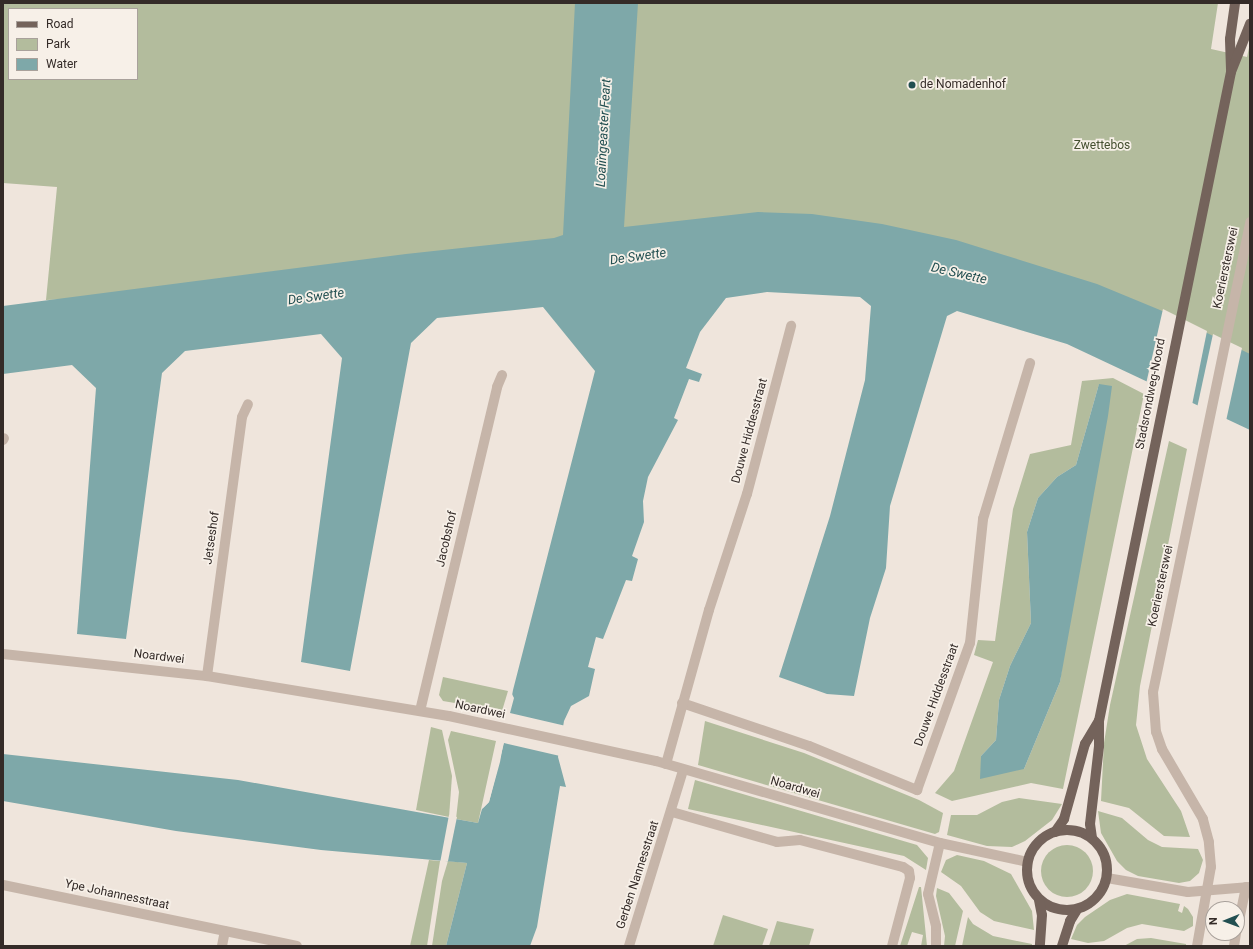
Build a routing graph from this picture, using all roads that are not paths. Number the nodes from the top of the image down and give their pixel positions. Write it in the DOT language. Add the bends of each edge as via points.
graph roads {
  1 [pos="1235,3"];
  2 [pos="1250,24"];
  3 [pos="1231,72"];
  4 [pos="1250,222"];
  5 [pos="791,326"];
  6 [pos="1030,363"];
  7 [pos="502,375"];
  8 [pos="248,404"];
  9 [pos="3,654"];
  10 [pos="207,676"];
  11 [pos="682,703"];
  12 [pos="420,711"];
  13 [pos="1099,721"];
  14 [pos="666,764"];
  15 [pos="684,770"];
  16 [pos="672,812"];
  17 [pos="1055,832"];
  18 [pos="1092,838"];
  19 [pos="940,844"];
  20 [pos="1028,862"];
  21 [pos="1107,878"];
  22 [pos="3,885"];
  23 [pos="1248,887"];
  24 [pos="1208,891"];
  25 [pos="1039,900"];
  26 [pos="1244,901"];
  27 [pos="1077,910"];
  28 [pos="225,931"];
  29 [pos="222,946"];
  30 [pos="297,946"];
  31 [pos="629,946"];
  32 [pos="892,946"];
  33 [pos="936,946"];
  34 [pos="1040,946"];
  35 [pos="1062,946"];
  36 [pos="1197,946"];
  1 -- 3 [label="main road, Stadsrondweg-Noord" via="1230,39"];
  2 -- 3 [label="main road, Stadsrondweg-Noord"];
  3 -- 13 [label="main road, Stadsrondweg-Noord"];
  4 -- 24 [label="street, Koeriersterswei" via="1153,692 1153,712 1162,749 1203,819 1211,866"];
  5 -- 11 [label="street, Douwe Hiddesstraat" via="747,494"];
  6 -- 11 [label="street, Douwe Hiddesstraat" via="983,519 970,643 917,790 810,746"];
  7 -- 12 [label="street, Jacobshof" via="497,387"];
  8 -- 10 [label="street, Jetseshof" via="242,417"];
  9 -- 10 [label="street, Noardwei"];
  10 -- 12 [label="street, Noardwei"];
  11 -- 14 [label="street, Douwe Hiddesstraat"];
  12 -- 14 [label="street, Noardwei"];
  13 -- 17 [label="main road, Stadsrondweg-Noord" via="1086,744 1066,813"];
  13 -- 18 [label="main road, Stadsrondweg-Noord" via="1099,746 1090,824"];
  14 -- 15 [label="street, Noardwei"];
  15 -- 16 [label="street, Gerben Nannesstraat"];
  15 -- 19 [label="street, Noardwei"];
  16 -- 31 [label="street, Gerben Nannesstraat"];
  16 -- 32 [label="street, Gerben Nannesstraat" via="776,842 800,840 903,867 909,871 910,878"];
  17 -- 18 [label="main road" via="1074,830"];
  17 -- 20 [label="main road" via="1037,843"];
  18 -- 21 [label="main road" via="1107,860"];
  19 -- 20 [label="street, Noardwei"];
  19 -- 33 [label="street" via="928,894 936,926"];
  20 -- 25 [label="main road" via="1029,883"];
  21 -- 24 [label="street" via="1167,890"];
  21 -- 27 [label="main road" via="1100,894"];
  22 -- 28 [label="street, Ype Johannesstraat"];
  23 -- 24 [label="street"];
  23 -- 26 [label="street"];
  24 -- 36 [label="street, Koeriersterswei"];
  25 -- 27 [label="main road" via="1057,910"];
  25 -- 34 [label="main road" via="1042,915"];
  27 -- 35 [label="main road" via="1070,921"];
  28 -- 29 [label="street"];
  28 -- 30 [label="street, Ype Johannesstraat"];
}
